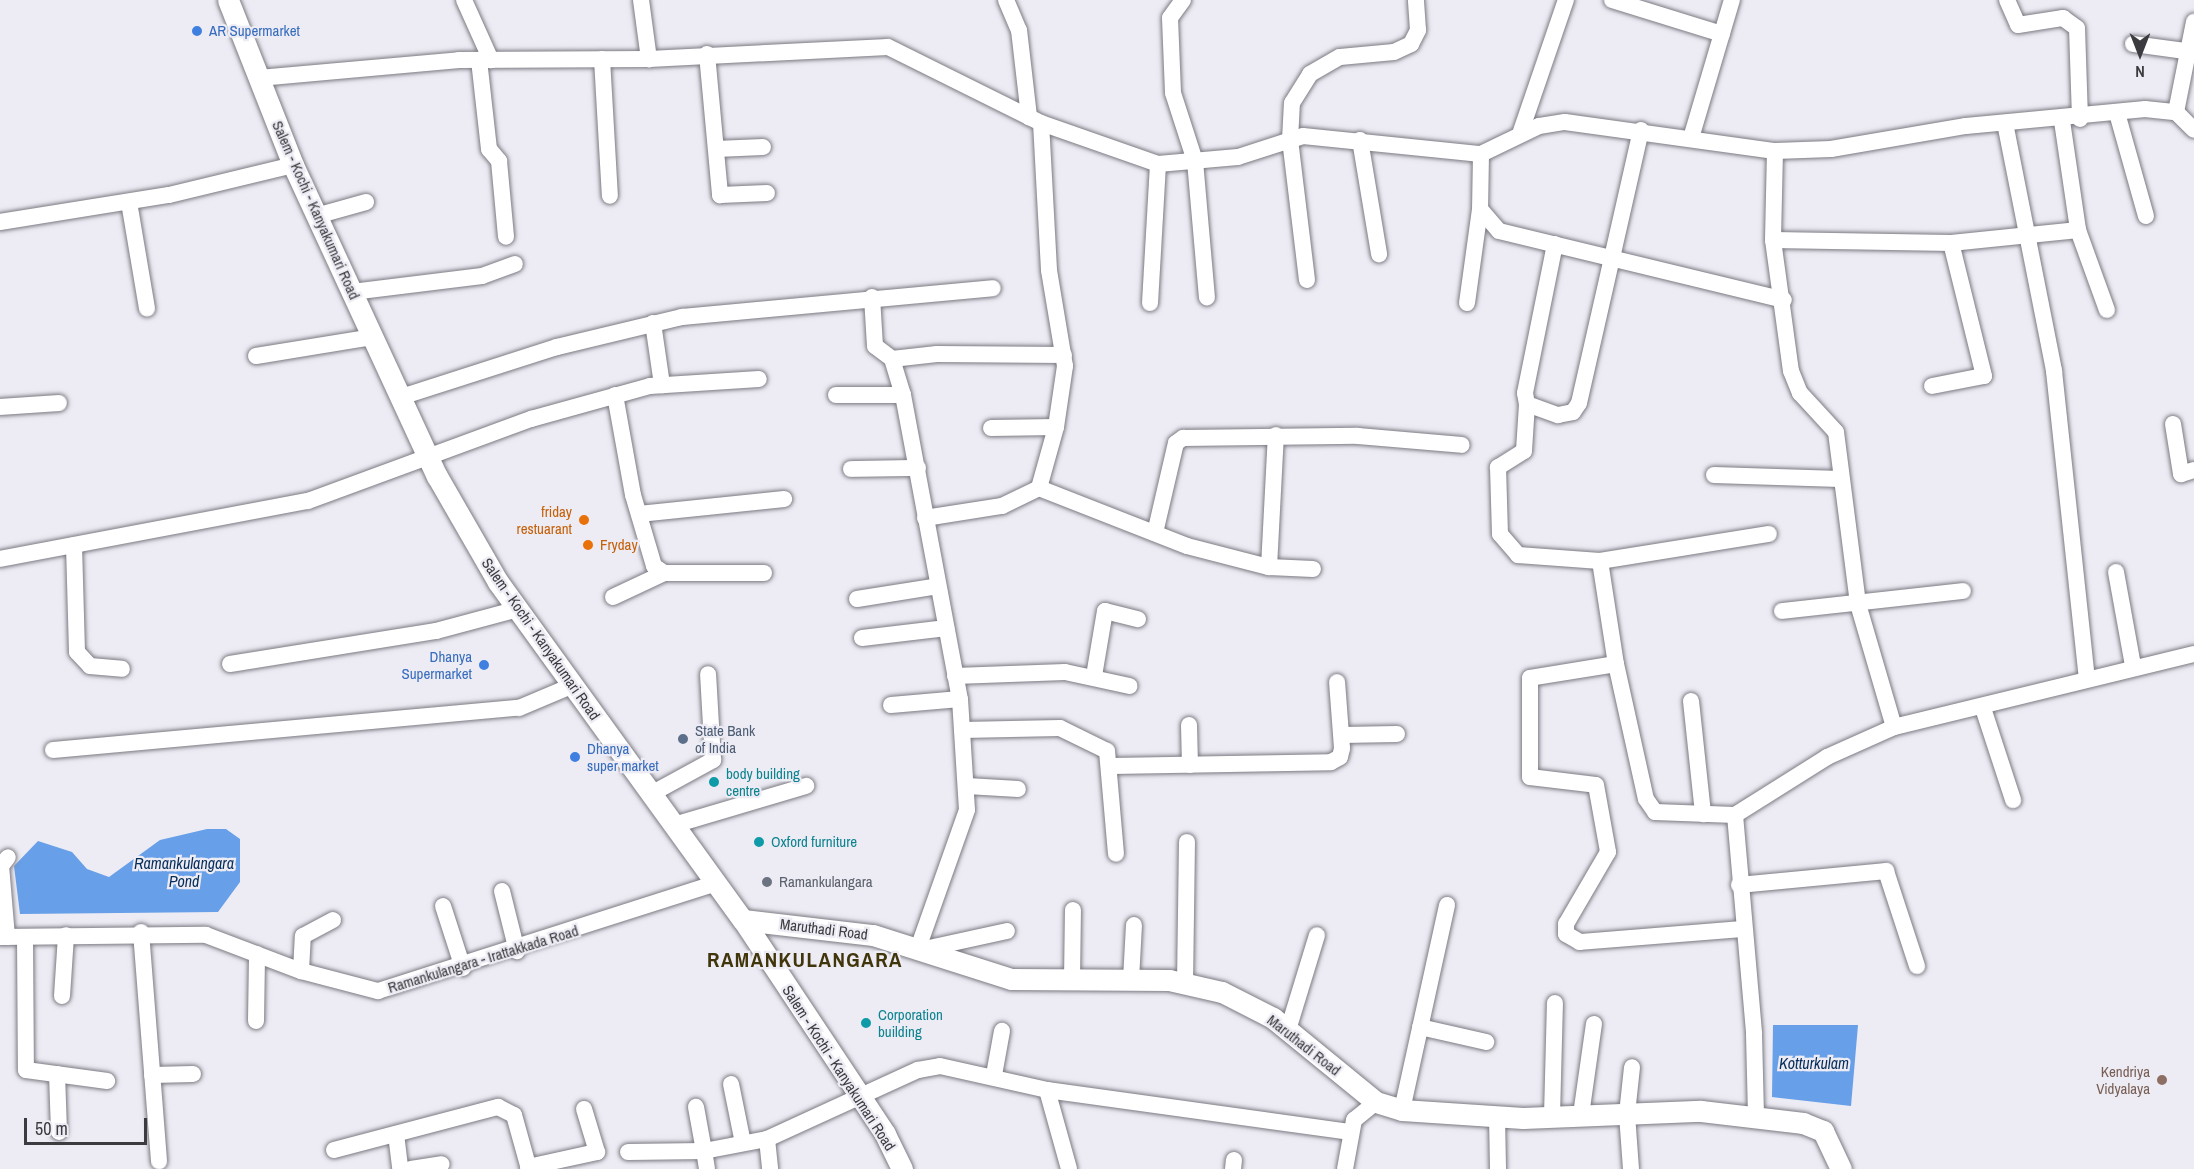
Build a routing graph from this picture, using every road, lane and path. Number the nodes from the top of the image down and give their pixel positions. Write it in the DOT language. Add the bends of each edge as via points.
graph roads {
  1 [pos="228,0"];
  2 [pos="464,0"];
  3 [pos="641,0"];
  4 [pos="1006,0"];
  5 [pos="1182,0"];
  6 [pos="1416,0"];
  7 [pos="1566,0"];
  8 [pos="1612,0"];
  9 [pos="1732,0"];
  10 [pos="2007,0"];
  11 [pos="2194,21"];
  12 [pos="1722,34"];
  13 [pos="2133,44"];
  14 [pos="2186,51"];
  15 [pos="707,54"];
  16 [pos="602,59"];
  17 [pos="649,59"];
  18 [pos="485,60"];
  19 [pos="259,78"];
  20 [pos="2176,112"];
  21 [pos="2117,113"];
  22 [pos="2080,119"];
  23 [pos="1035,120"];
  24 [pos="2062,121"];
  25 [pos="2005,123"];
  26 [pos="1641,130"];
  27 [pos="2194,130"];
  28 [pos="1520,134"];
  29 [pos="1691,138"];
  30 [pos="1290,140"];
  31 [pos="1360,140"];
  32 [pos="763,147"];
  33 [pos="716,149"];
  34 [pos="1775,151"];
  35 [pos="1481,154"];
  36 [pos="1195,161"];
  37 [pos="1158,164"];
  38 [pos="293,165"];
  39 [pos="767,193"];
  40 [pos="610,196"];
  41 [pos="129,202"];
  42 [pos="366,202"];
  43 [pos="1480,209"];
  44 [pos="316,216"];
  45 [pos="2146,216"];
  46 [pos="0,222"];
  47 [pos="2078,230"];
  48 [pos="506,237"];
  49 [pos="2027,239"];
  50 [pos="1773,240"];
  51 [pos="1951,243"];
  52 [pos="1555,244"];
  53 [pos="1379,254"];
  54 [pos="1610,256"];
  55 [pos="515,264"];
  56 [pos="1307,280"];
  57 [pos="993,288"];
  58 [pos="351,292"];
  59 [pos="872,297"];
  60 [pos="1208,297"];
  61 [pos="1784,300"];
  62 [pos="1150,303"];
  63 [pos="1467,303"];
  64 [pos="147,308"];
  65 [pos="2107,310"];
  66 [pos="653,323"];
  67 [pos="373,337"];
  68 [pos="1064,355"];
  69 [pos="256,356"];
  70 [pos="892,359"];
  71 [pos="759,379"];
  72 [pos="662,385"];
  73 [pos="1932,386"];
  74 [pos="903,394"];
  75 [pos="615,395"];
  76 [pos="836,395"];
  77 [pos="400,397"];
  78 [pos="59,404"];
  79 [pos="1527,404"];
  80 [pos="0,407"];
  81 [pos="2173,424"];
  82 [pos="1056,427"];
  83 [pos="991,428"];
  84 [pos="1276,435"];
  85 [pos="1462,445"];
  86 [pos="430,460"];
  87 [pos="851,468"];
  88 [pos="918,468"];
  89 [pos="2194,470"];
  90 [pos="1714,475"];
  91 [pos="1840,479"];
  92 [pos="1039,488"];
  93 [pos="784,499"];
  94 [pos="639,514"];
  95 [pos="925,518"];
  96 [pos="1155,533"];
  97 [pos="1768,534"];
  98 [pos="74,545"];
  99 [pos="0,559"];
  100 [pos="1600,561"];
  101 [pos="1269,567"];
  102 [pos="1313,569"];
  103 [pos="2116,572"];
  104 [pos="664,573"];
  105 [pos="764,573"];
  106 [pos="938,586"];
  107 [pos="1963,591"];
  108 [pos="614,597"];
  109 [pos="857,599"];
  110 [pos="1858,604"];
  111 [pos="518,609"];
  112 [pos="1782,611"];
  113 [pos="1138,619"];
  114 [pos="946,628"];
  115 [pos="862,638"];
  116 [pos="2194,654"];
  117 [pos="230,664"];
  118 [pos="1616,664"];
  119 [pos="2133,666"];
  120 [pos="122,669"];
  121 [pos="708,674"];
  122 [pos="956,676"];
  123 [pos="1094,676"];
  124 [pos="2087,678"];
  125 [pos="1337,682"];
  126 [pos="572,686"];
  127 [pos="1130,686"];
  128 [pos="960,699"];
  129 [pos="1692,701"];
  130 [pos="891,705"];
  131 [pos="1983,708"];
  132 [pos="1189,725"];
  133 [pos="1894,727"];
  134 [pos="962,730"];
  135 [pos="1397,734"];
  136 [pos="1342,735"];
  137 [pos="53,750"];
  138 [pos="1191,765"];
  139 [pos="1112,766"];
  140 [pos="806,786"];
  141 [pos="967,786"];
  142 [pos="1018,789"];
  143 [pos="651,794"];
  144 [pos="2013,800"];
  145 [pos="1703,814"];
  146 [pos="1735,815"];
  147 [pos="674,825"];
  148 [pos="1187,842"];
  149 [pos="1116,854"];
  150 [pos="8,857"];
  151 [pos="716,883"];
  152 [pos="1739,885"];
  153 [pos="502,891"];
  154 [pos="1446,905"];
  155 [pos="443,906"];
  156 [pos="1073,910"];
  157 [pos="333,920"];
  158 [pos="742,920"];
  159 [pos="1134,926"];
  160 [pos="1743,929"];
  161 [pos="1008,931"];
  162 [pos="141,932"];
  163 [pos="66,935"];
  164 [pos="1317,935"];
  165 [pos="4,937"];
  166 [pos="25,937"];
  167 [pos="517,951"];
  168 [pos="917,951"];
  169 [pos="257,954"];
  170 [pos="1917,966"];
  171 [pos="463,968"];
  172 [pos="301,971"];
  173 [pos="1072,980"];
  174 [pos="1131,980"];
  175 [pos="1185,984"];
  176 [pos="62,996"];
  177 [pos="1555,1003"];
  178 [pos="256,1021"];
  179 [pos="1594,1024"];
  180 [pos="1420,1027"];
  181 [pos="1287,1030"];
  182 [pos="1002,1031"];
  183 [pos="1486,1042"];
  184 [pos="1632,1067"];
  185 [pos="57,1074"];
  186 [pos="193,1074"];
  187 [pos="152,1075"];
  188 [pos="994,1075"];
  189 [pos="107,1081"];
  190 [pos="731,1084"];
  191 [pos="1047,1090"];
  192 [pos="859,1097"];
  193 [pos="1376,1102"];
  194 [pos="696,1107"];
  195 [pos="584,1109"];
  196 [pos="1401,1110"];
  197 [pos="1627,1114"];
  198 [pos="1581,1115"];
  199 [pos="1497,1116"];
  200 [pos="1552,1116"];
  201 [pos="1756,1118"];
  202 [pos="59,1132"];
  203 [pos="1349,1132"];
  204 [pos="396,1134"];
  205 [pos="767,1139"];
  206 [pos="742,1143"];
  207 [pos="334,1150"];
  208 [pos="704,1151"];
  209 [pos="628,1152"];
  210 [pos="159,1161"];
  211 [pos="442,1164"];
  212 [pos="528,1168"];
  213 [pos="400,1169"];
  214 [pos="411,1169"];
  215 [pos="707,1169"];
  216 [pos="770,1169"];
  217 [pos="902,1169"];
  218 [pos="1069,1169"];
  219 [pos="1345,1169"];
  220 [pos="1498,1169"];
  221 [pos="1631,1169"];
  222 [pos="1841,1169"];
  1 -- 19 [label="main road, Salem - Kochi - Kanyakumari Road"];
  2 -- 18 [label="street"];
  3 -- 17 [label="street"];
  4 -- 23 [label="street" via="1019,30"];
  5 -- 36 [label="street" via="1170,18 1173,93"];
  6 -- 30 [label="street" via="1418,30 1411,44 1394,52 1340,57 1310,74 1292,104"];
  7 -- 28 [label="street"];
  8 -- 12 [label="street"];
  9 -- 12 [label="street"];
  10 -- 22 [label="street" via="2018,25 2063,18 2077,28"];
  11 -- 14 [label="street"];
  12 -- 29 [label="street"];
  13 -- 14 [label="street"];
  14 -- 20 [label="street"];
  15 -- 17 [label="street"];
  15 -- 23 [label="street" via="888,47"];
  15 -- 33 [label="street"];
  16 -- 17 [label="street"];
  16 -- 18 [label="street"];
  16 -- 40 [label="street"];
  18 -- 19 [label="street"];
  18 -- 48 [label="street" via="489,149 499,161"];
  19 -- 38 [label="main road, Salem - Kochi - Kanyakumari Road"];
  20 -- 21 [label="street"];
  20 -- 27 [label="street"];
  21 -- 22 [label="street"];
  21 -- 45 [label="street"];
  22 -- 24 [label="street"];
  23 -- 37 [label="street"];
  23 -- 68 [label="street" via="1049,270"];
  24 -- 25 [label="street"];
  24 -- 47 [label="street"];
  25 -- 34 [label="street" via="1831,149"];
  25 -- 49 [label="street"];
  26 -- 28 [label="street" via="1565,122"];
  26 -- 29 [label="street"];
  26 -- 54 [label="street"];
  28 -- 35 [label="street"];
  29 -- 34 [label="street"];
  30 -- 31 [label="street" via="1303,136"];
  30 -- 36 [label="street" via="1238,157"];
  30 -- 56 [label="street"];
  31 -- 35 [label="street"];
  31 -- 53 [label="street"];
  32 -- 33 [label="street"];
  33 -- 39 [label="street" via="720,195"];
  34 -- 50 [label="street"];
  35 -- 43 [label="street"];
  36 -- 37 [label="street"];
  36 -- 60 [label="street"];
  37 -- 62 [label="street"];
  38 -- 41 [label="street"];
  38 -- 44 [label="main road, Salem - Kochi - Kanyakumari Road"];
  41 -- 46 [label="street"];
  41 -- 64 [label="street"];
  42 -- 44 [label="street"];
  43 -- 52 [label="street" via="1499,231"];
  43 -- 63 [label="street"];
  44 -- 58 [label="main road, Salem - Kochi - Kanyakumari Road"];
  47 -- 49 [label="street"];
  47 -- 65 [label="street"];
  49 -- 51 [label="street"];
  49 -- 124 [label="street" via="2054,372"];
  50 -- 51 [label="street"];
  50 -- 61 [label="street"];
  51 -- 73 [label="street" via="1984,376"];
  52 -- 54 [label="street"];
  52 -- 79 [label="street"];
  54 -- 61 [label="street"];
  54 -- 79 [label="street" via="1579,403 1573,412 1558,415"];
  55 -- 58 [label="street" via="482,276"];
  57 -- 59 [label="street"];
  58 -- 67 [label="main road, Salem - Kochi - Kanyakumari Road"];
  59 -- 66 [label="street"];
  59 -- 70 [label="street" via="875,346"];
  61 -- 91 [label="street" via="1791,371 1800,393 1836,432"];
  66 -- 72 [label="street"];
  66 -- 77 [label="street"];
  67 -- 69 [label="street"];
  67 -- 77 [label="main road, Salem - Kochi - Kanyakumari Road"];
  68 -- 70 [label="street" via="937,354"];
  68 -- 82 [label="street"];
  70 -- 74 [label="street"];
  71 -- 72 [label="street"];
  72 -- 75 [label="street"];
  74 -- 76 [label="street"];
  74 -- 88 [label="street"];
  75 -- 86 [label="street" via="531,419"];
  75 -- 94 [label="street"];
  77 -- 86 [label="main road, Salem - Kochi - Kanyakumari Road"];
  78 -- 80 [label="street"];
  79 -- 100 [label="street" via="1524,451 1498,467 1500,534 1525,556"];
  81 -- 89 [label="street" via="2181,474"];
  82 -- 83 [label="street"];
  82 -- 92 [label="street"];
  84 -- 85 [label="street"];
  84 -- 96 [label="street" via="1192,436 1176,443"];
  84 -- 101 [label="street"];
  86 -- 98 [label="street" via="308,501"];
  86 -- 111 [label="main road, Salem - Kochi - Kanyakumari Road"];
  87 -- 88 [label="street"];
  88 -- 95 [label="street"];
  90 -- 91 [label="street"];
  91 -- 110 [label="street"];
  92 -- 95 [label="street" via="1002,506"];
  92 -- 96 [label="street"];
  93 -- 94 [label="street"];
  94 -- 104 [label="street" via="654,566"];
  95 -- 106 [label="street"];
  96 -- 101 [label="street"];
  97 -- 100 [label="street"];
  98 -- 99 [label="street"];
  98 -- 120 [label="street" via="77,652 90,666"];
  100 -- 118 [label="street"];
  101 -- 102 [label="street"];
  103 -- 119 [label="street"];
  104 -- 105 [label="street"];
  104 -- 108 [label="street"];
  106 -- 109 [label="street"];
  106 -- 114 [label="street"];
  107 -- 110 [label="street"];
  110 -- 112 [label="street"];
  110 -- 133 [label="street"];
  111 -- 117 [label="street" via="436,631"];
  111 -- 126 [label="main road, Salem - Kochi - Kanyakumari Road"];
  113 -- 123 [label="street" via="1104,611"];
  114 -- 115 [label="street"];
  114 -- 122 [label="street"];
  116 -- 119 [label="street"];
  118 -- 145 [label="street" via="1646,799 1654,812"];
  118 -- 160 [label="street" via="1530,678 1530,777 1596,785 1608,852 1566,924 1566,934 1580,942"];
  119 -- 124 [label="street"];
  121 -- 143 [label="street" via="713,760"];
  122 -- 123 [label="street" via="1031,670"];
  122 -- 128 [label="street"];
  123 -- 127 [label="street"];
  124 -- 131 [label="street"];
  125 -- 136 [label="street"];
  126 -- 137 [label="street" via="519,708"];
  126 -- 143 [label="main road, Salem - Kochi - Kanyakumari Road"];
  128 -- 130 [label="street"];
  128 -- 134 [label="street"];
  129 -- 145 [label="street"];
  131 -- 133 [label="street"];
  131 -- 144 [label="street"];
  132 -- 138 [label="street"];
  133 -- 146 [label="street" via="1827,757"];
  134 -- 139 [label="street" via="1060,728 1107,752"];
  134 -- 141 [label="street"];
  135 -- 136 [label="street"];
  136 -- 138 [label="street" via="1340,757 1331,762"];
  138 -- 139 [label="street"];
  139 -- 149 [label="street"];
  140 -- 147 [label="street"];
  141 -- 142 [label="street"];
  141 -- 168 [label="street" via="967,810"];
  143 -- 147 [label="main road, Salem - Kochi - Kanyakumari Road"];
  145 -- 146 [label="street"];
  146 -- 152 [label="street"];
  147 -- 151 [label="main road, Salem - Kochi - Kanyakumari Road"];
  148 -- 175 [label="street"];
  150 -- 165 [label="street" via="1,866"];
  151 -- 158 [label="main road, Salem - Kochi - Kanyakumari Road"];
  151 -- 167 [label="street, Ramankulangara - Irattakkada Road"];
  152 -- 160 [label="street"];
  152 -- 170 [label="street" via="1886,871"];
  153 -- 167 [label="street"];
  154 -- 180 [label="street"];
  155 -- 171 [label="street"];
  156 -- 173 [label="street"];
  157 -- 172 [label="street" via="303,936"];
  158 -- 168 [label="main road, Maruthadi Road" via="873,935"];
  158 -- 192 [label="main road, Salem - Kochi - Kanyakumari Road"];
  159 -- 174 [label="street"];
  160 -- 201 [label="street" via="1754,1034"];
  161 -- 168 [label="street"];
  162 -- 163 [label="street, Ramankulangara - Irattakkada Road"];
  162 -- 169 [label="street, Ramankulangara - Irattakkada Road" via="206,935"];
  162 -- 187 [label="street"];
  163 -- 166 [label="street, Ramankulangara - Irattakkada Road"];
  163 -- 176 [label="street"];
  164 -- 181 [label="street"];
  165 -- 166 [label="street, Ramankulangara - Irattakkada Road"];
  166 -- 185 [label="street" via="26,1070"];
  167 -- 171 [label="street, Ramankulangara - Irattakkada Road"];
  168 -- 173 [label="main road, Maruthadi Road" via="1011,979"];
  169 -- 172 [label="street, Ramankulangara - Irattakkada Road"];
  169 -- 178 [label="street"];
  171 -- 172 [label="street, Ramankulangara - Irattakkada Road" via="378,991"];
  173 -- 174 [label="main road, Maruthadi Road"];
  174 -- 175 [label="main road, Maruthadi Road"];
  175 -- 181 [label="main road, Maruthadi Road" via="1222,992"];
  177 -- 200 [label="street"];
  179 -- 198 [label="street"];
  180 -- 183 [label="street"];
  180 -- 196 [label="street"];
  181 -- 193 [label="main road, Maruthadi Road"];
  182 -- 188 [label="street"];
  184 -- 197 [label="street"];
  185 -- 189 [label="street"];
  185 -- 202 [label="street"];
  186 -- 187 [label="street"];
  187 -- 210 [label="street"];
  188 -- 191 [label="street"];
  188 -- 192 [label="street" via="940,1066 918,1070"];
  190 -- 206 [label="street"];
  191 -- 203 [label="street"];
  191 -- 218 [label="street"];
  192 -- 205 [label="street"];
  192 -- 217 [label="main road, Salem - Kochi - Kanyakumari Road"];
  193 -- 196 [label="main road, Maruthadi Road"];
  193 -- 203 [label="street" via="1354,1120"];
  194 -- 208 [label="street"];
  195 -- 212 [label="street" via="597,1152"];
  196 -- 199 [label="main road, Maruthadi Road"];
  197 -- 198 [label="main road, Maruthadi Road"];
  197 -- 201 [label="main road, Maruthadi Road" via="1701,1111"];
  197 -- 221 [label="street"];
  198 -- 200 [label="main road, Maruthadi Road"];
  199 -- 200 [label="main road, Maruthadi Road"];
  199 -- 220 [label="street"];
  201 -- 222 [label="main road, Maruthadi Road" via="1823,1131"];
  203 -- 219 [label="street"];
  204 -- 207 [label="street"];
  204 -- 212 [label="street" via="509,1109"];
  204 -- 213 [label="street"];
  205 -- 206 [label="street"];
  205 -- 216 [label="street"];
  206 -- 208 [label="street"];
  208 -- 209 [label="street"];
  208 -- 215 [label="street"];
  211 -- 214 [label="street"];
}
